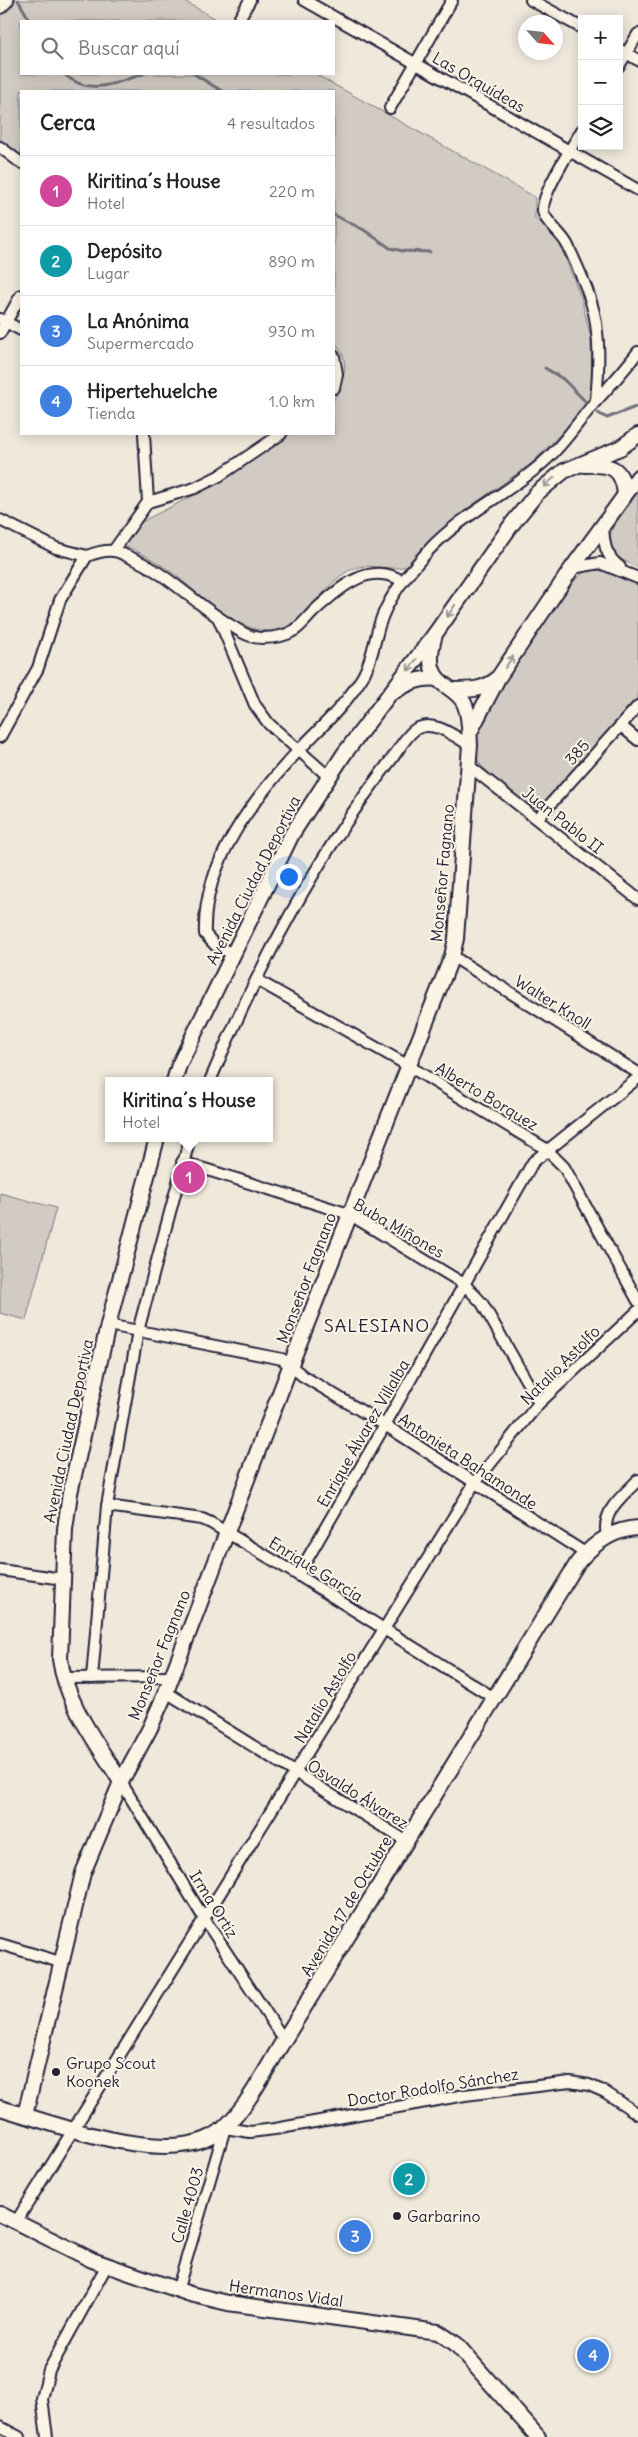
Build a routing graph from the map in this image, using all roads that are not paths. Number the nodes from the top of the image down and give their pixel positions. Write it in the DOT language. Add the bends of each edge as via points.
graph roads {
  1 [pos="6,0"];
  2 [pos="250,0"];
  3 [pos="304,0"];
  4 [pos="452,0"];
  5 [pos="531,0"];
  6 [pos="0,6"];
  7 [pos="239,19"];
  8 [pos="578,26"];
  9 [pos="638,34"];
  10 [pos="623,51"];
  11 [pos="638,60"];
  12 [pos="416,64"];
  13 [pos="390,108"];
  14 [pos="578,137"];
  15 [pos="0,147"];
  16 [pos="570,151"];
  17 [pos="20,162"];
  18 [pos="638,190"];
  19 [pos="20,296"];
  20 [pos="3,320"];
  21 [pos="20,329"];
  22 [pos="0,333"];
  23 [pos="638,352"];
  24 [pos="335,362"];
  25 [pos="335,383"];
  26 [pos="596,401"];
  27 [pos="144,435"];
  28 [pos="280,435"];
  29 [pos="638,435"];
  30 [pos="578,465"];
  31 [pos="638,477"];
  32 [pos="625,494"];
  33 [pos="148,502"];
  34 [pos="0,520"];
  35 [pos="603,526"];
  36 [pos="114,550"];
  37 [pos="87,556"];
  38 [pos="572,568"];
  39 [pos="635,576"];
  40 [pos="402,581"];
  41 [pos="218,618"];
  42 [pos="435,634"];
  43 [pos="438,678"];
  44 [pos="498,678"];
  45 [pos="454,690"];
  46 [pos="388,695"];
  47 [pos="638,706"];
  48 [pos="4,723"];
  49 [pos="621,726"];
  50 [pos="0,737"];
  51 [pos="469,740"];
  52 [pos="638,740"];
  53 [pos="299,750"];
  54 [pos="468,765"];
  55 [pos="328,776"];
  56 [pos="538,818"];
  57 [pos="638,899"];
  58 [pos="233,954"];
  59 [pos="452,956"];
  60 [pos="257,980"];
  61 [pos="407,1066"];
  62 [pos="638,1073"];
  63 [pos="175,1077"];
  64 [pos="212,1077"];
  65 [pos="638,1078"];
  66 [pos="156,1142"];
  67 [pos="189,1142"];
  68 [pos="546,1149"];
  69 [pos="182,1162"];
  70 [pos="349,1214"];
  71 [pos="464,1284"];
  72 [pos="638,1300"];
  73 [pos="638,1311"];
  74 [pos="108,1325"];
  75 [pos="138,1331"];
  76 [pos="291,1364"];
  77 [pos="539,1403"];
  78 [pos="385,1425"];
  79 [pos="638,1480"];
  80 [pos="474,1484"];
  81 [pos="107,1506"];
  82 [pos="638,1528"];
  83 [pos="226,1532"];
  84 [pos="607,1536"];
  85 [pos="585,1553"];
  86 [pos="0,1570"];
  87 [pos="298,1575"];
  88 [pos="63,1579"];
  89 [pos="383,1630"];
  90 [pos="171,1677"];
  91 [pos="63,1678"];
  92 [pos="92,1678"];
  93 [pos="166,1692"];
  94 [pos="494,1698"];
  95 [pos="296,1773"];
  96 [pos="121,1782"];
  97 [pos="406,1841"];
  98 [pos="205,1920"];
  99 [pos="0,1944"];
  100 [pos="60,1962"];
  101 [pos="284,2040"];
  102 [pos="0,2108"];
  103 [pos="638,2114"];
  104 [pos="25,2115"];
  105 [pos="225,2128"];
  106 [pos="75,2129"];
  107 [pos="0,2214"];
  108 [pos="16,2222"];
  109 [pos="107,2265"];
  110 [pos="177,2291"];
  111 [pos="0,2427"];
  112 [pos="18,2437"];
  113 [pos="47,2437"];
  114 [pos="538,2437"];
  1 -- 6 [label="street"];
  2 -- 7 [label="street"];
  3 -- 12 [label="street, Las Orquídeas"];
  4 -- 12 [label="street"];
  5 -- 8 [label="street"];
  9 -- 10 [label="street"];
  10 -- 11 [label="street"];
  12 -- 13 [label="street"];
  12 -- 16 [label="street, Las Orquídeas"];
  14 -- 16 [label="street"];
  15 -- 17 [label="street"];
  16 -- 18 [label="street, Las Orquídeas"];
  16 -- 26 [label="street" via="542,210 567,244 594,313 598,372"];
  19 -- 20 [label="street"];
  20 -- 21 [label="street"];
  20 -- 22 [label="street"];
  23 -- 26 [label="street"];
  24 -- 25 [label="street"];
  26 -- 40 [label="street" via="555,452 526,477 474,511 430,549"];
  27 -- 33 [label="street"];
  28 -- 33 [label="street" via="219,476 195,488"];
  29 -- 30 [label="street" via="620,448"];
  30 -- 32 [label="street" via="599,464 614,469 623,480"];
  30 -- 42 [label="street, one-way" via="550,481 531,501"];
  31 -- 32 [label="street, Monseñor Fagnano"];
  32 -- 35 [label="street, Monseñor Fagnano"];
  33 -- 36 [label="street"];
  34 -- 37 [label="street" via="56,548"];
  35 -- 38 [label="street, Monseñor Fagnano"];
  35 -- 39 [label="street" via="608,555"];
  36 -- 37 [label="street"];
  36 -- 41 [label="street" via="156,569"];
  37 -- 48 [label="street" via="60,600 38,668"];
  38 -- 39 [label="street" via="600,562"];
  44 -- 38 [label="street, Monseñor Fagnano, one-way"];
  40 -- 41 [label="street" via="381,572 358,577 317,608 295,630 278,636 261,638 247,635"];
  40 -- 53 [label="street" via="386,605 364,675 338,712"];
  41 -- 53 [label="street" via="255,705 269,724"];
  42 -- 43 [label="street" via="430,652"];
  42 -- 46 [label="street, Avenida Ciudad Deportiva, one-way"];
  43 -- 45 [label="street"];
  43 -- 46 [label="street" via="411,681"];
  44 -- 45 [label="street" via="478,689"];
  44 -- 51 [label="street, Monseñor Fagnano" via="475,719"];
  45 -- 51 [label="street" via="464,702 468,714"];
  46 -- 55 [label="street, Avenida Ciudad Deportiva"];
  47 -- 49 [label="street, 385"];
  48 -- 50 [label="street"];
  49 -- 52 [label="street"];
  49 -- 56 [label="street, 385"];
  51 -- 54 [label="street, Monseñor Fagnano"];
  51 -- 60 [label="street" via="435,726 415,729 364,797 308,885"];
  53 -- 55 [label="street"];
  53 -- 58 [label="street" via="258,797 213,877 204,934 215,945"];
  54 -- 56 [label="street, Juan Pablo II"];
  54 -- 59 [label="street, Monseñor Fagnano" via="456,939"];
  55 -- 58 [label="street, Avenida Ciudad Deportiva" via="292,834"];
  56 -- 57 [label="street, Juan Pablo II"];
  58 -- 63 [label="street, Avenida Ciudad Deportiva"];
  59 -- 61 [label="street, Monseñor Fagnano"];
  59 -- 62 [label="street, Walter Knoll"];
  60 -- 61 [label="street, Alberto Borquez"];
  60 -- 64 [label="street"];
  61 -- 68 [label="street, Alberto Borquez"];
  61 -- 70 [label="street, Monseñor Fagnano"];
  65 -- 68 [label="street, Enrique Álvarez Villalba"];
  66 -- 74 [label="street, Avenida Ciudad Deportiva"];
  67 -- 69 [label="street"];
  68 -- 71 [label="street, Enrique Álvarez Villalba" via="533,1162"];
  68 -- 72 [label="street, Alberto Borquez" via="564,1167"];
  69 -- 70 [label="street, Buba Miñones"];
  69 -- 75 [label="street"];
  70 -- 71 [label="street, Buba Miñones"];
  70 -- 76 [label="street, Monseñor Fagnano"];
  71 -- 77 [label="street, Buba Miñones" via="482,1303"];
  71 -- 78 [label="street, Enrique Álvarez Villalba"];
  73 -- 77 [label="street, Natalio Astolfo"];
  74 -- 75 [label="street, Antonieta Bahamonde"];
  74 -- 88 [label="street, Avenida Ciudad Deportiva" via="70,1493"];
  75 -- 76 [label="street, Antonieta Bahamonde" via="274,1356"];
  75 -- 81 [label="street"];
  76 -- 78 [label="street, Antonieta Bahamonde" via="303,1376"];
  76 -- 83 [label="street, Monseñor Fagnano"];
  77 -- 80 [label="street, Natalio Astolfo"];
  78 -- 80 [label="street, Antonieta Bahamonde"];
  78 -- 87 [label="street, Enrique Álvarez Villalba"];
  79 -- 84 [label="street" via="608,1514 605,1523"];
  80 -- 85 [label="street, Antonieta Bahamonde"];
  80 -- 89 [label="street, Natalio Astolfo"];
  81 -- 83 [label="street, Enrique García" via="202,1519"];
  81 -- 92 [label="street"];
  82 -- 84 [label="street, Avenida 17 de Octubre"];
  83 -- 87 [label="street, Enrique García"];
  83 -- 90 [label="street, Monseñor Fagnano"];
  84 -- 85 [label="street, Avenida 17 de Octubre"];
  85 -- 94 [label="street, Avenida 17 de Octubre"];
  86 -- 88 [label="street"];
  87 -- 89 [label="street, Enrique García"];
  88 -- 91 [label="street, Avenida Ciudad Deportiva" via="60,1659"];
  89 -- 94 [label="street, Enrique García"];
  89 -- 95 [label="street, Natalio Astolfo"];
  90 -- 92 [label="street"];
  90 -- 93 [label="street, Monseñor Fagnano"];
  91 -- 92 [label="street"];
  91 -- 96 [label="street, Avenida Ciudad Deportiva" via="69,1695"];
  93 -- 95 [label="street, Osvaldo Álvarez"];
  93 -- 96 [label="street, Monseñor Fagnano"];
  94 -- 97 [label="street, Avenida 17 de Octubre"];
  95 -- 97 [label="street, Osvaldo Álvarez"];
  95 -- 98 [label="street, Natalio Astolfo"];
  96 -- 98 [label="street, Irma Ortiz"];
  96 -- 100 [label="street, Monseñor Fagnano" via="83,1874"];
  97 -- 101 [label="street, Avenida 17 de Octubre"];
  98 -- 101 [label="street, Irma Ortiz"];
  98 -- 106 [label="street, Natalio Astolfo"];
  99 -- 100 [label="street"];
  100 -- 104 [label="street, Monseñor Fagnano"];
  101 -- 105 [label="street, Avenida 17 de Octubre"];
  102 -- 104 [label="street, Avenida 17 de Octubre"];
  103 -- 105 [label="street, Doctor Rodolfo Sánchez" via="605,2092 570,2082 466,2095 275,2129 250,2132"];
  104 -- 106 [label="street, Avenida 17 de Octubre"];
  105 -- 106 [label="street, Avenida 17 de Octubre" via="205,2141 172,2147 126,2142"];
  105 -- 110 [label="street, Calle 4003"];
  106 -- 108 [label="street, Natalio Astolfo"];
  107 -- 108 [label="street, Hermanos Vidal"];
  108 -- 109 [label="street, Hermanos Vidal"];
  109 -- 110 [label="street, Hermanos Vidal"];
  109 -- 113 [label="street" via="49,2370 42,2399"];
  110 -- 114 [label="street, Hermanos Vidal" via="228,2302 438,2332 456,2344"];
  111 -- 112 [label="street"];
}
